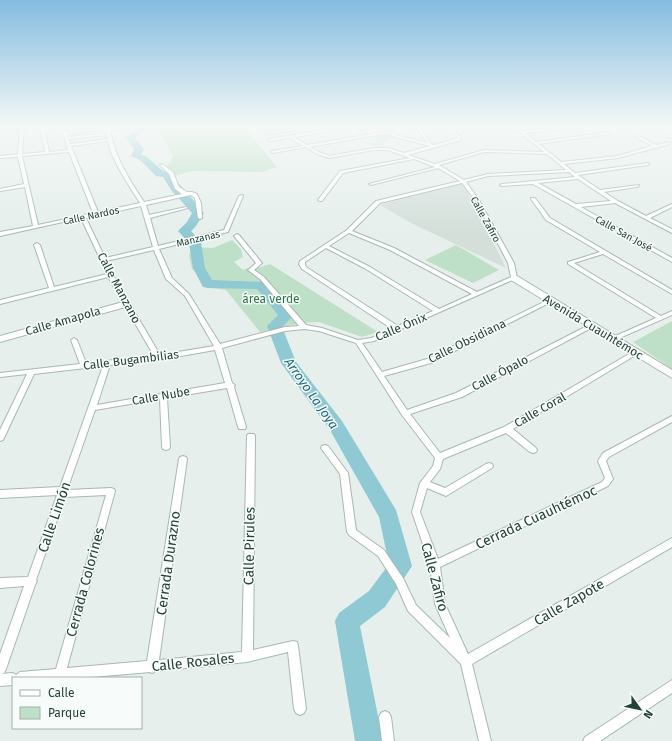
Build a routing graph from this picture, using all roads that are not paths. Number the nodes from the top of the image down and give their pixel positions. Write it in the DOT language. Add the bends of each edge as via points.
graph roads {
  1 [pos="21,161"];
  2 [pos="74,161"];
  3 [pos="118,161"];
  4 [pos="403,161"];
  5 [pos="423,161"];
  6 [pos="454,161"];
  7 [pos="557,161"];
  8 [pos="583,161"];
  9 [pos="560,163"];
  10 [pos="647,164"];
  11 [pos="162,165"];
  12 [pos="437,166"];
  13 [pos="570,171"];
  14 [pos="574,174"];
  15 [pos="579,178"];
  16 [pos="462,180"];
  17 [pos="533,182"];
  18 [pos="372,184"];
  19 [pos="26,185"];
  20 [pos="502,185"];
  21 [pos="637,186"];
  22 [pos="0,190"];
  23 [pos="600,191"];
  24 [pos="184,194"];
  25 [pos="241,196"];
  26 [pos="532,199"];
  27 [pos="320,200"];
  28 [pos="616,202"];
  29 [pos="143,204"];
  30 [pos="672,204"];
  31 [pos="576,206"];
  32 [pos="186,208"];
  33 [pos="96,214"];
  34 [pos="83,216"];
  35 [pos="147,217"];
  36 [pos="200,218"];
  37 [pos="646,218"];
  38 [pos="36,226"];
  39 [pos="349,231"];
  40 [pos="672,231"];
  41 [pos="0,234"];
  42 [pos="237,236"];
  43 [pos="37,245"];
  44 [pos="325,246"];
  45 [pos="156,248"];
  46 [pos="604,252"];
  47 [pos="104,260"];
  48 [pos="672,260"];
  49 [pos="110,275"];
  50 [pos="514,278"];
  51 [pos="52,290"];
  52 [pos="672,292"];
  53 [pos="476,294"];
  54 [pos="550,301"];
  55 [pos="0,302"];
  56 [pos="126,304"];
  57 [pos="438,311"];
  58 [pos="672,313"];
  59 [pos="660,318"];
  60 [pos="591,326"];
  61 [pos="304,327"];
  62 [pos="397,329"];
  63 [pos="0,339"];
  64 [pos="613,339"];
  65 [pos="74,340"];
  66 [pos="358,342"];
  67 [pos="218,347"];
  68 [pos="636,353"];
  69 [pos="158,358"];
  70 [pos="107,365"];
  71 [pos="84,366"];
  72 [pos="32,371"];
  73 [pos="0,374"];
  74 [pos="381,375"];
  75 [pos="672,375"];
  76 [pos="231,385"];
  77 [pos="163,395"];
  78 [pos="92,408"];
  79 [pos="405,413"];
  80 [pos="672,419"];
  81 [pos="242,427"];
  82 [pos="507,429"];
  83 [pos="251,436"];
  84 [pos="0,438"];
  85 [pos="166,447"];
  86 [pos="324,448"];
  87 [pos="533,450"];
  88 [pos="439,457"];
  89 [pos="184,459"];
  90 [pos="489,466"];
  91 [pos="424,483"];
  92 [pos="62,492"];
  93 [pos="0,494"];
  94 [pos="672,542"];
  95 [pos="434,565"];
  96 [pos="32,581"];
  97 [pos="0,583"];
  98 [pos="247,657"];
  99 [pos="466,661"];
  100 [pos="152,667"];
  101 [pos="0,669"];
  102 [pos="60,674"];
  103 [pos="30,677"];
  104 [pos="12,679"];
  105 [pos="0,680"];
  106 [pos="672,686"];
  107 [pos="300,709"];
  108 [pos="385,717"];
  109 [pos="388,741"];
  110 [pos="485,741"];
  111 [pos="589,741"];
  1 -- 19 [label="street"];
  2 -- 33 [label="street"];
  3 -- 29 [label="street"];
  4 -- 27 [label="street" via="342,172"];
  5 -- 12 [label="street, Calle Zafiro"];
  6 -- 12 [label="street"];
  7 -- 9 [label="street"];
  8 -- 9 [label="street"];
  9 -- 13 [label="street"];
  10 -- 14 [label="street"];
  11 -- 24 [label="street" via="171,173"];
  12 -- 16 [label="street, Calle Zafiro"];
  12 -- 18 [label="street"];
  13 -- 14 [label="street"];
  13 -- 16 [label="street" via="488,175"];
  14 -- 15 [label="street"];
  15 -- 17 [label="street"];
  15 -- 23 [label="street"];
  16 -- 39 [label="street" via="378,202"];
  16 -- 50 [label="street, Calle Zafiro" via="477,200 510,263"];
  17 -- 20 [label="street"];
  17 -- 31 [label="street, Calle San José"];
  19 -- 22 [label="street"];
  19 -- 38 [label="street"];
  21 -- 23 [label="street"];
  23 -- 28 [label="street"];
  24 -- 29 [label="street, Calle Nardos"];
  24 -- 36 [label="street" via="196,194"];
  25 -- 45 [label="street, Manzanas" via="226,231"];
  26 -- 46 [label="street" via="548,219"];
  28 -- 31 [label="street, Calle San José"];
  28 -- 37 [label="street"];
  29 -- 33 [label="street, Calle Nardos"];
  29 -- 35 [label="street"];
  30 -- 37 [label="street"];
  31 -- 48 [label="street, Calle San José"];
  32 -- 35 [label="street"];
  33 -- 34 [label="street, Calle Nardos"];
  34 -- 38 [label="street, Calle Nardos"];
  34 -- 47 [label="street, Calle Manzano"];
  35 -- 45 [label="street"];
  37 -- 40 [label="street"];
  38 -- 41 [label="street, Calle Nardos"];
  39 -- 44 [label="street"];
  39 -- 53 [label="street" via="392,249"];
  42 -- 61 [label="street" via="260,263 251,270 262,278"];
  43 -- 51 [label="street"];
  44 -- 57 [label="street" via="368,268"];
  44 -- 62 [label="street" via="303,261 304,268"];
  45 -- 47 [label="street"];
  45 -- 67 [label="street" via="169,279 187,295"];
  46 -- 52 [label="street"];
  46 -- 59 [label="street" via="570,263"];
  47 -- 49 [label="street, Calle Manzano"];
  49 -- 51 [label="street"];
  49 -- 56 [label="street, Calle Manzano"];
  50 -- 53 [label="street, Calle Ónix"];
  50 -- 54 [label="main road, Avenida Cuauhtémoc"];
  51 -- 55 [label="street"];
  53 -- 57 [label="street, Calle Ónix"];
  54 -- 60 [label="main road, Avenida Cuauhtémoc"];
  54 -- 74 [label="street, Calle Obsidiana" via="429,361"];
  56 -- 63 [label="street, Calle Amapola"];
  56 -- 69 [label="street, Calle Manzano"];
  57 -- 62 [label="street, Calle Ónix"];
  58 -- 59 [label="street"];
  59 -- 64 [label="street"];
  60 -- 64 [label="main road, Avenida Cuauhtémoc"];
  60 -- 79 [label="street, Calle Ópalo" via="459,394"];
  61 -- 66 [label="street" via="320,329"];
  61 -- 67 [label="street, Calle Bugambilias" via="285,329"];
  62 -- 66 [label="street, Calle Ónix" via="372,340"];
  64 -- 68 [label="main road, Avenida Cuauhtémoc"];
  65 -- 71 [label="street"];
  66 -- 74 [label="street"];
  67 -- 69 [label="street, Calle Bugambilias"];
  67 -- 76 [label="street"];
  68 -- 75 [label="main road, Avenida Cuauhtémoc"];
  68 -- 82 [label="street, Calle Coral"];
  69 -- 70 [label="street, Calle Bugambilias"];
  70 -- 71 [label="street, Calle Bugambilias"];
  70 -- 78 [label="street, Calle Limón"];
  71 -- 72 [label="street, Calle Bugambilias"];
  72 -- 73 [label="street, Calle Bugambilias"];
  72 -- 84 [label="street"];
  74 -- 79 [label="street"];
  76 -- 77 [label="street, Calle Nube"];
  76 -- 81 [label="street"];
  77 -- 78 [label="street, Calle Nube"];
  77 -- 85 [label="street"];
  78 -- 92 [label="street, Calle Limón"];
  79 -- 88 [label="street"];
  80 -- 95 [label="street, Cerrada Cuauhtémoc" via="606,456 602,461 609,479 605,484"];
  82 -- 87 [label="street"];
  82 -- 88 [label="street, Calle Coral"];
  83 -- 98 [label="street, Calle Pirules"];
  86 -- 99 [label="street" via="344,473 352,532 381,553 400,581 412,608"];
  88 -- 91 [label="street, Calle Zafiro" via="437,467"];
  89 -- 100 [label="street, Cerrada Durazno"];
  90 -- 91 [label="street" via="446,492"];
  91 -- 95 [label="street, Calle Zafiro" via="416,512"];
  92 -- 93 [label="street"];
  92 -- 96 [label="street, Calle Limón"];
  92 -- 102 [label="street, Cerrada Colorines" via="110,491"];
  94 -- 99 [label="street, Calle Zapote"];
  95 -- 99 [label="street, Calle Zafiro" via="440,604"];
  96 -- 97 [label="street"];
  96 -- 101 [label="street, Calle Limón"];
  98 -- 100 [label="street, Calle Rosales"];
  98 -- 107 [label="street, Calle Rosales" via="293,646"];
  99 -- 110 [label="street, Calle Zafiro"];
  100 -- 102 [label="street, Calle Rosales"];
  102 -- 103 [label="street, Calle Rosales"];
  104 -- 105 [label="street"];
  106 -- 111 [label="street"];
  108 -- 109 [label="street"];
}
